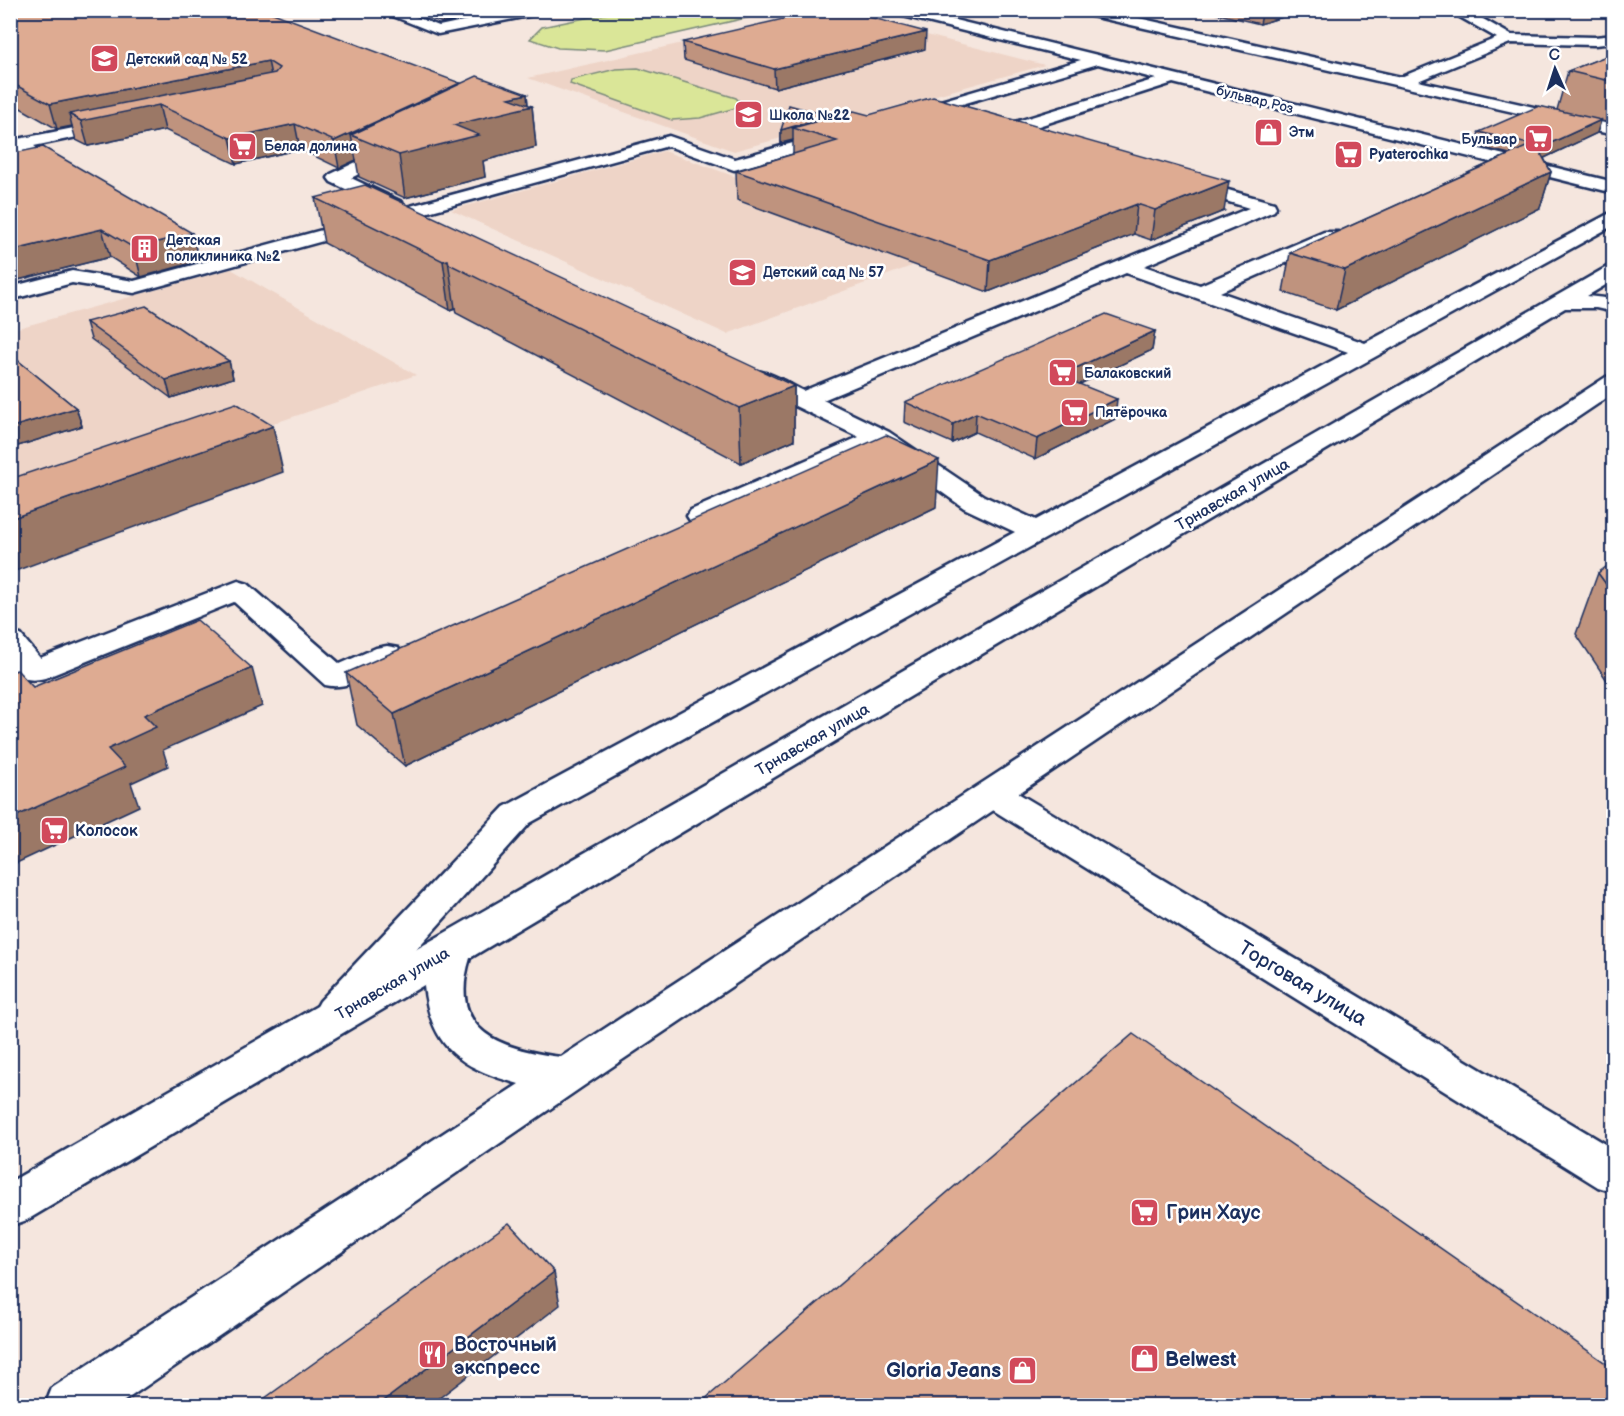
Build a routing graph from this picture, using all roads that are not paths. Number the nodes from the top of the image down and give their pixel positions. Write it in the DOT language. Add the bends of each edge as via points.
graph roads {
  1 [pos="538,10"];
  2 [pos="896,10"];
  3 [pos="1083,10"];
  4 [pos="1477,10"];
  5 [pos="391,11"];
  6 [pos="1508,39"];
  7 [pos="1614,39"];
  8 [pos="1097,60"];
  9 [pos="1171,79"];
  10 [pos="1402,82"];
  11 [pos="895,119"];
  12 [pos="135,120"];
  13 [pos="1614,130"];
  14 [pos="849,132"];
  15 [pos="408,142"];
  16 [pos="1053,143"];
  17 [pos="10,172"];
  18 [pos="1166,177"];
  19 [pos="1614,188"];
  20 [pos="408,213"];
  21 [pos="1614,218"];
  22 [pos="1353,227"];
  23 [pos="440,228"];
  24 [pos="1125,266"];
  25 [pos="1614,271"];
  26 [pos="1201,293"];
  27 [pos="10,294"];
  28 [pos="1561,302"];
  29 [pos="1614,306"];
  30 [pos="1369,352"];
  31 [pos="739,370"];
  32 [pos="1614,382"];
  33 [pos="803,400"];
  34 [pos="880,437"];
  35 [pos="672,529"];
  36 [pos="1038,532"];
  37 [pos="10,642"];
  38 [pos="412,644"];
  39 [pos="993,794"];
  40 [pos="453,948"];
  41 [pos="326,1022"];
  42 [pos="567,1075"];
  43 [pos="1614,1173"];
  44 [pos="10,1206"];
  45 [pos="71,1406"];
  1 -- 5 [label="main road" via="438,30"];
  2 -- 8 [label="main road, бульвар Роз"];
  3 -- 10 [label="main road"];
  4 -- 6 [label="main road" via="1465,14"];
  6 -- 7 [label="main road"];
  6 -- 10 [label="main road"];
  8 -- 9 [label="main road, бульвар Роз"];
  8 -- 11 [label="main road"];
  9 -- 16 [label="main road" via="1008,130"];
  9 -- 19 [label="main road, бульвар Роз"];
  10 -- 13 [label="main road"];
  12 -- 17 [label="main road" via="19,144 49,164"];
  14 -- 20 [label="main road" via="735,165 669,141"];
  15 -- 20 [label="main road" via="337,178"];
  18 -- 24 [label="main road" via="1267,207"];
  20 -- 23 [label="main road"];
  20 -- 27 [label="main road" via="135,287 72,277"];
  21 -- 30 [label="main road"];
  22 -- 26 [label="main road"];
  24 -- 26 [label="main road"];
  24 -- 33 [label="main road"];
  25 -- 28 [label="main road, Трнавская улица"];
  26 -- 30 [label="main road"];
  28 -- 29 [label="main road"];
  28 -- 40 [label="main road, Трнавская улица"];
  30 -- 36 [label="main road"];
  31 -- 33 [label="main road"];
  32 -- 39 [label="main road"];
  33 -- 34 [label="main road"];
  34 -- 35 [label="main road"];
  34 -- 36 [label="main road" via="974,502"];
  36 -- 41 [label="main road" via="517,815"];
  37 -- 38 [label="main road" via="34,671 238,590 336,678"];
  39 -- 42 [label="main road"];
  39 -- 43 [label="main road, Торговая улица"];
  40 -- 41 [label="main road, Трнавская улица"];
  40 -- 42 [label="main road" via="444,982 447,1014 460,1038 487,1057 520,1069"];
  41 -- 44 [label="main road, Трнавская улица"];
  42 -- 45 [label="main road"];
}
